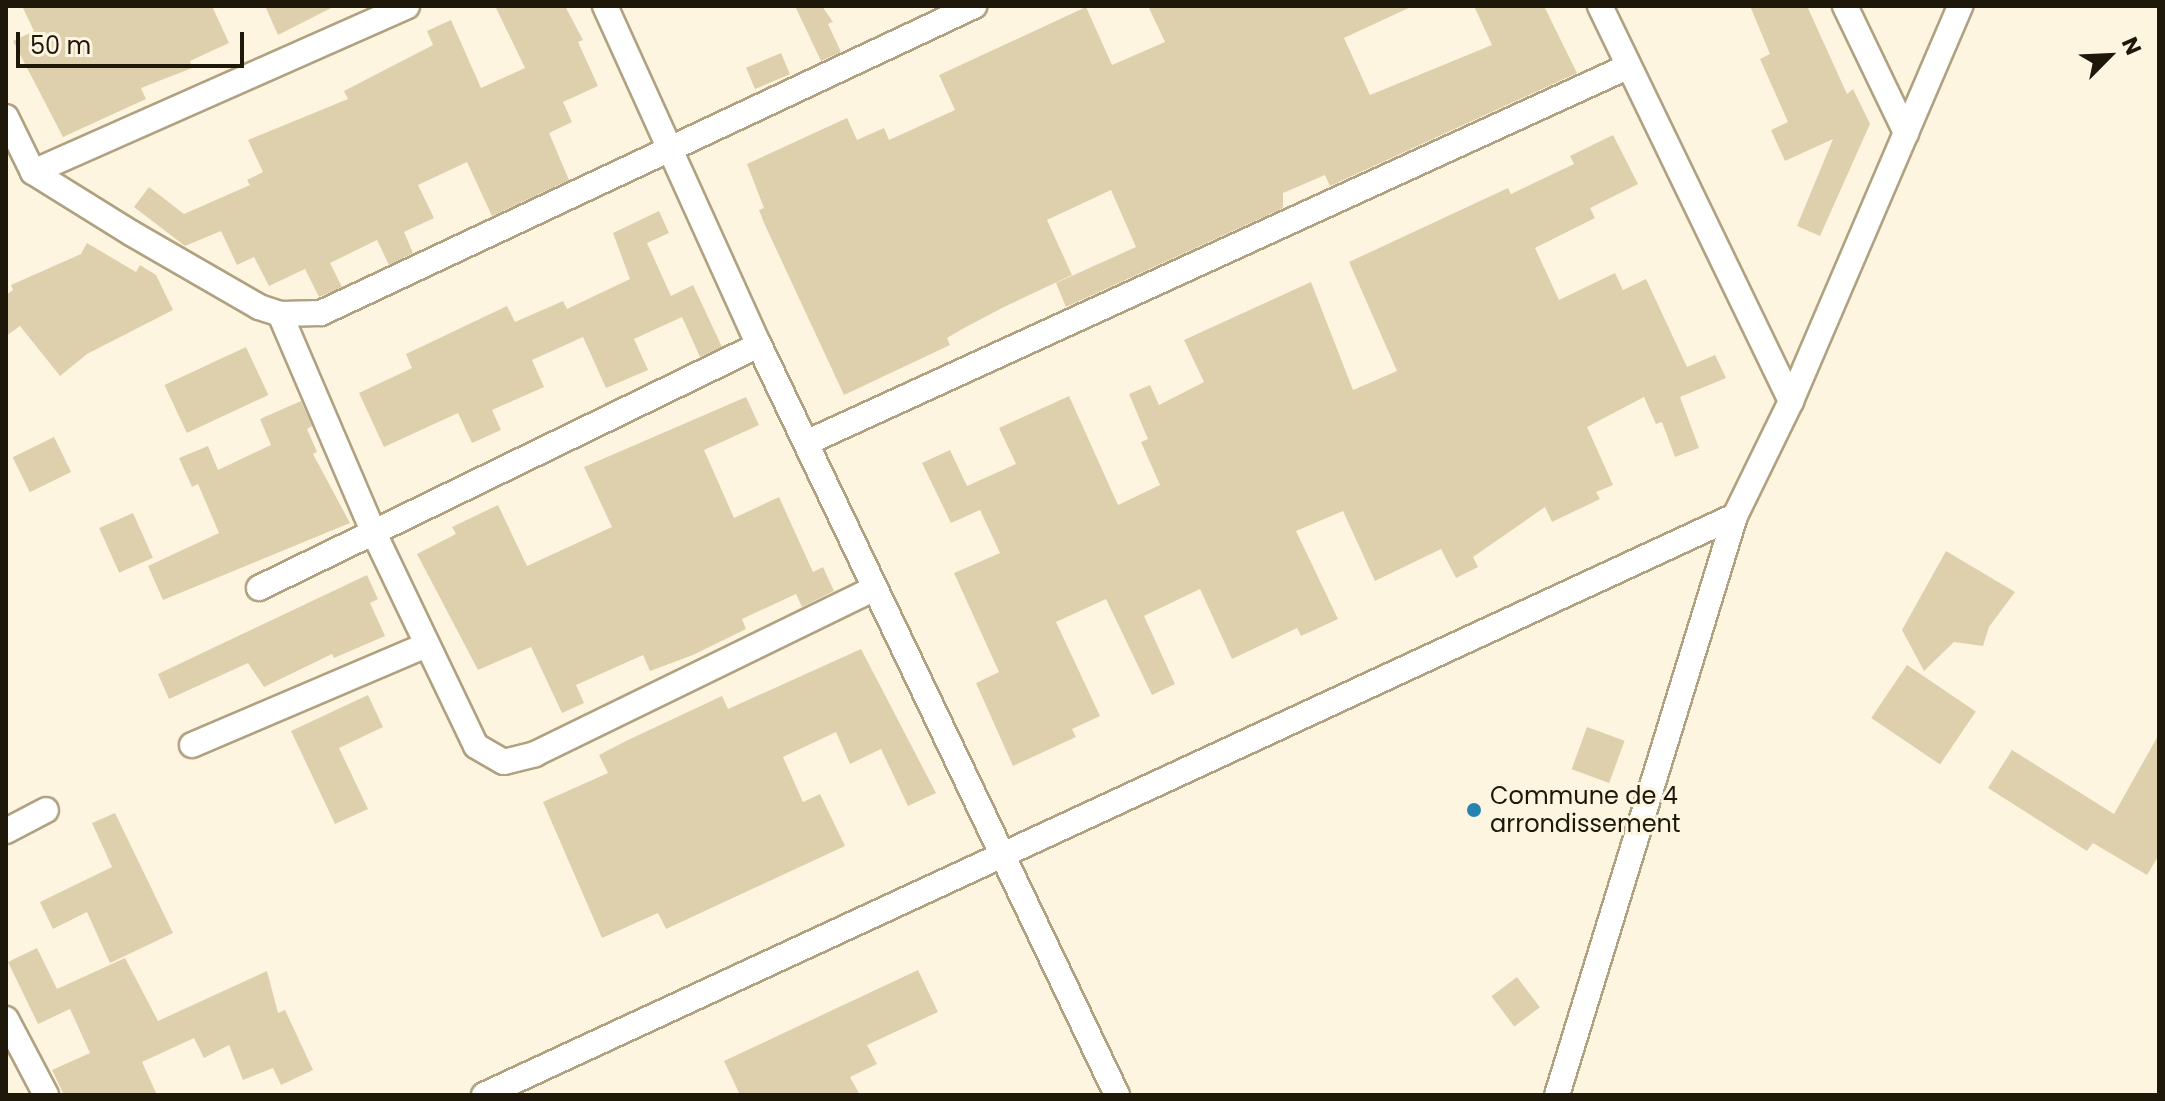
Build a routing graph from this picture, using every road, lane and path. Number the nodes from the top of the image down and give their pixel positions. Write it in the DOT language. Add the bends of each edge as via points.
graph roads {
  1 [pos="407,6"];
  2 [pos="605,6"];
  3 [pos="974,6"];
  4 [pos="1600,6"];
  5 [pos="1845,6"];
  6 [pos="1960,6"];
  7 [pos="1627,67"];
  8 [pos="6,117"];
  9 [pos="1906,133"];
  10 [pos="673,151"];
  11 [pos="33,172"];
  12 [pos="280,314"];
  13 [pos="759,345"];
  14 [pos="1791,401"];
  15 [pos="808,442"];
  16 [pos="1735,516"];
  17 [pos="373,531"];
  18 [pos="259,588"];
  19 [pos="875,588"];
  20 [pos="427,645"];
  21 [pos="192,745"];
  22 [pos="46,810"];
  23 [pos="6,831"];
  24 [pos="1001,852"];
  25 [pos="6,1019"];
  26 [pos="46,1095"];
  27 [pos="484,1095"];
  28 [pos="1117,1095"];
  29 [pos="1557,1095"];
  1 -- 11 [label="street"];
  2 -- 10 [label="street"];
  3 -- 10 [label="street"];
  4 -- 7 [label="street"];
  5 -- 9 [label="street"];
  6 -- 9 [label="street"];
  7 -- 14 [label="street"];
  7 -- 15 [label="street"];
  8 -- 11 [label="street"];
  9 -- 14 [label="street"];
  10 -- 12 [label="street" via="321,313"];
  10 -- 13 [label="street"];
  11 -- 12 [label="street"];
  12 -- 17 [label="street"];
  13 -- 15 [label="street"];
  13 -- 17 [label="street"];
  14 -- 16 [label="street"];
  15 -- 19 [label="street"];
  16 -- 24 [label="street"];
  16 -- 29 [label="street"];
  17 -- 18 [label="street"];
  17 -- 20 [label="street"];
  19 -- 20 [label="street" via="535,754 504,762 476,746"];
  19 -- 24 [label="street"];
  20 -- 21 [label="street"];
  22 -- 23 [label="street"];
  24 -- 27 [label="street"];
  24 -- 28 [label="street"];
  25 -- 26 [label="street"];
}
